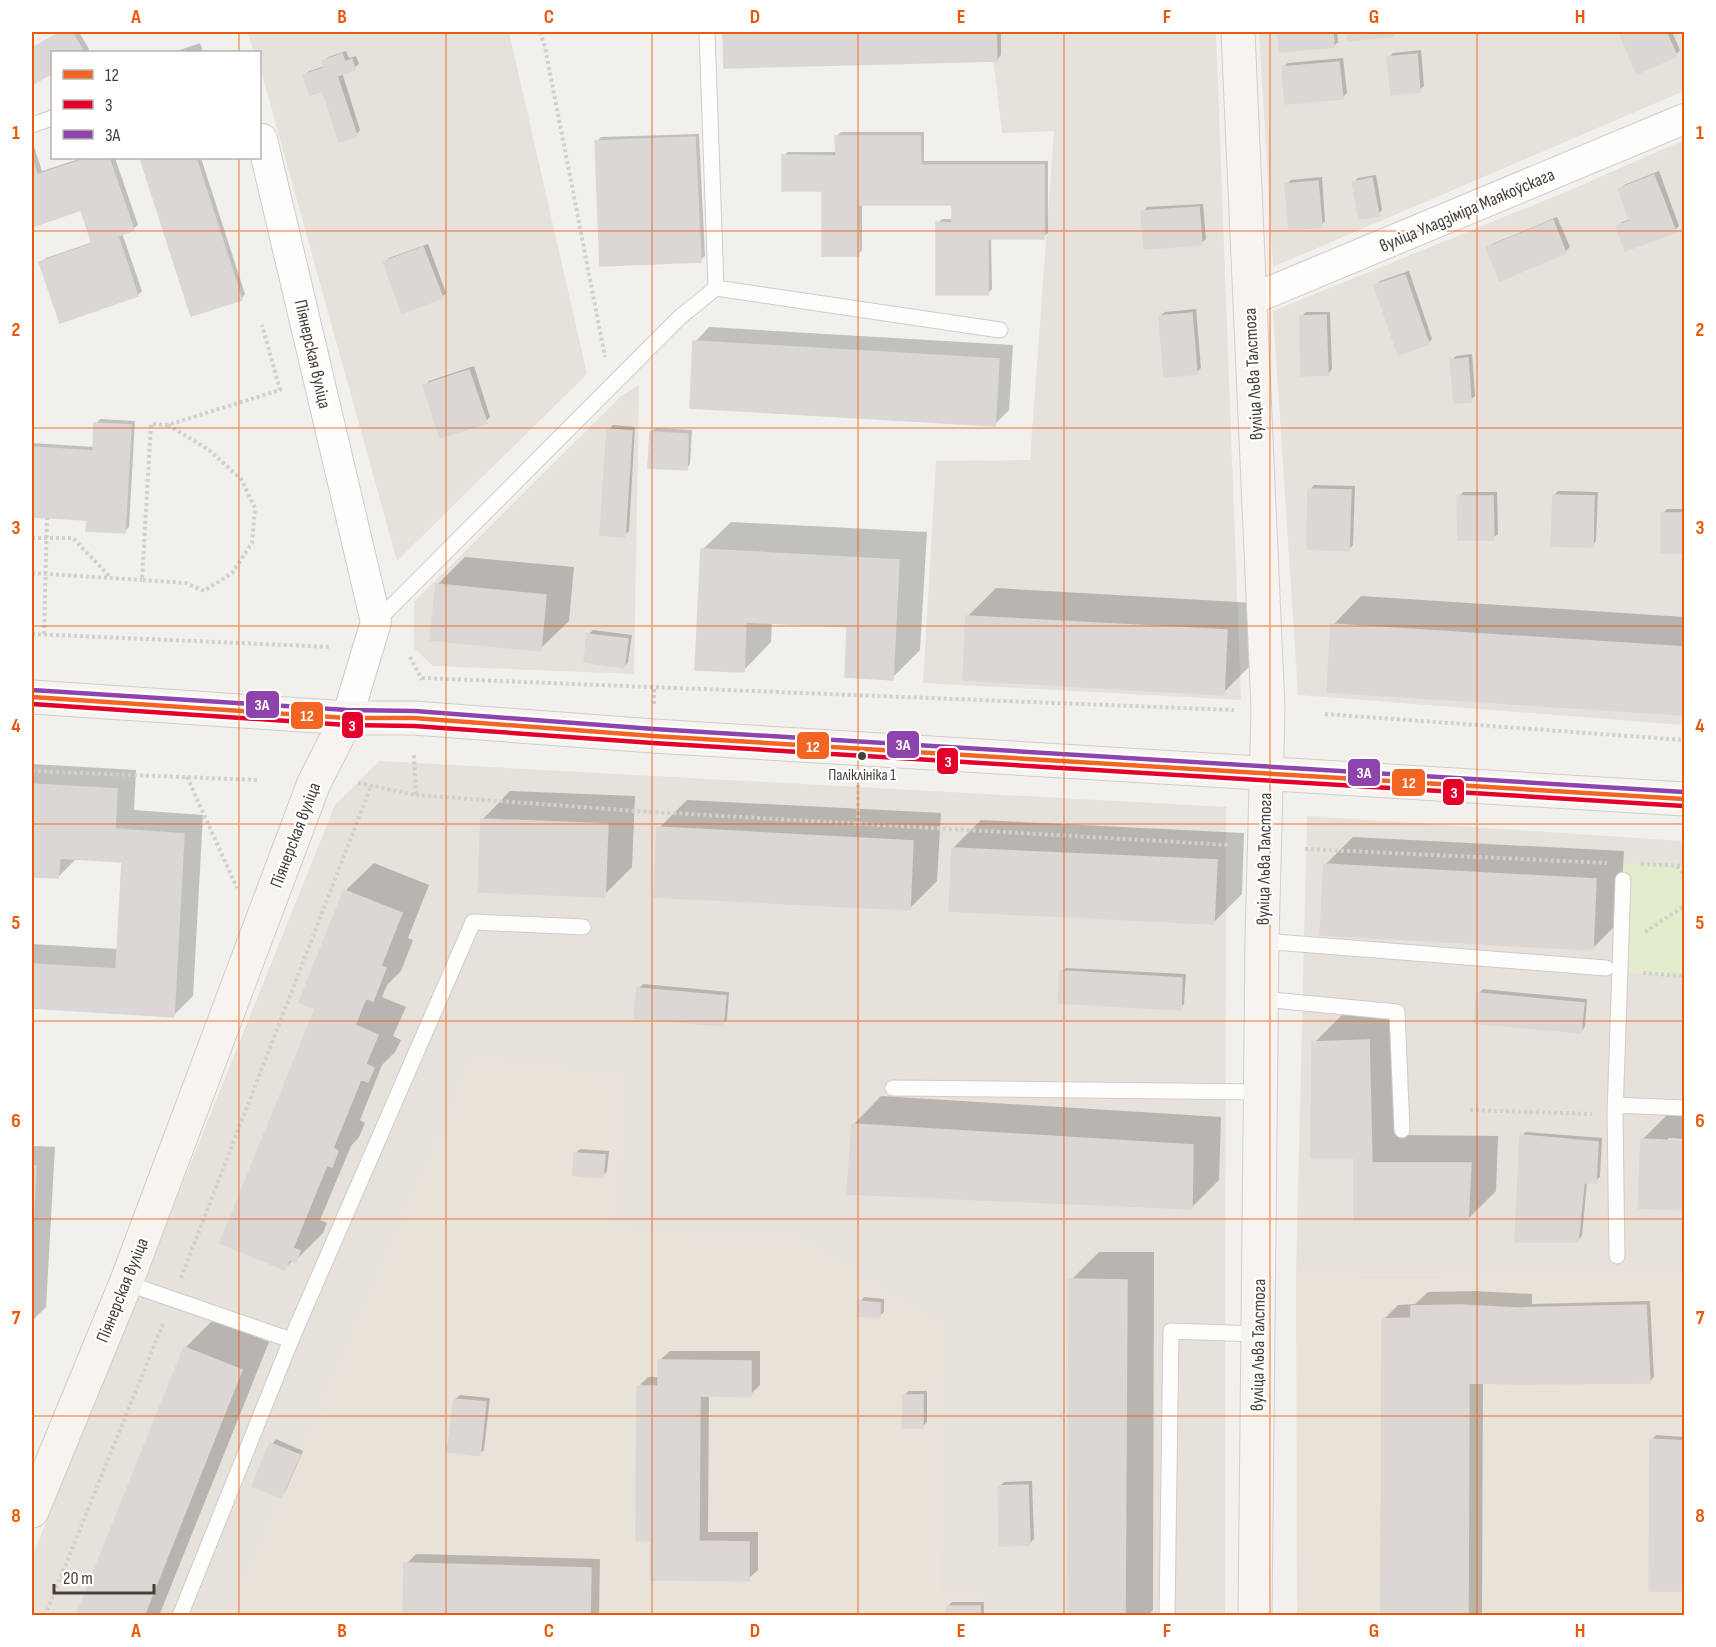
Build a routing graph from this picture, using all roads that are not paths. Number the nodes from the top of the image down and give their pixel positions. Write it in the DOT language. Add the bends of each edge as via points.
graph roads {
  1 [pos="707,32"];
  2 [pos="1238,32"];
  3 [pos="51,118"];
  4 [pos="1684,119"];
  5 [pos="32,125"];
  6 [pos="261,138"];
  7 [pos="716,288"];
  8 [pos="1250,300"];
  9 [pos="1000,330"];
  10 [pos="376,622"];
  11 [pos="32,697"];
  12 [pos="347,718"];
  13 [pos="1266,774"];
  14 [pos="1684,799"];
  15 [pos="1623,880"];
  16 [pos="583,927"];
  17 [pos="1262,941"];
  18 [pos="1612,970"];
  19 [pos="1262,999"];
  20 [pos="893,1088"];
  21 [pos="1261,1092"];
  22 [pos="1684,1108"];
  23 [pos="1615,1110"];
  24 [pos="1402,1130"];
  25 [pos="1617,1256"];
  26 [pos="126,1283"];
  27 [pos="1258,1334"];
  28 [pos="291,1340"];
  29 [pos="32,1511"];
  30 [pos="180,1616"];
  31 [pos="1167,1616"];
  32 [pos="1255,1616"];
  1 -- 7 [label="lane"];
  2 -- 8 [label="street, вуліца Льва Талстога"];
  3 -- 5 [label="lane"];
  4 -- 8 [label="street, вуліца Уладзіміра Маякоўскага"];
  6 -- 10 [label="street, Піянерская вуліца"];
  7 -- 9 [label="lane"];
  7 -- 10 [label="lane" via="680,317"];
  8 -- 13 [label="street, вуліца Льва Талстога" via="1268,709"];
  10 -- 12 [label="street, Піянерская вуліца"];
  11 -- 12 [label="street"];
  12 -- 13 [label="street" via="414,718"];
  12 -- 26 [label="street, Піянерская вуліца" via="314,783"];
  13 -- 14 [label="street"];
  13 -- 17 [label="street, вуліца Льва Талстога"];
  15 -- 18 [label="lane" via="1619,949"];
  16 -- 28 [label="lane" via="473,922"];
  17 -- 18 [label="lane"];
  17 -- 19 [label="street, вуліца Льва Талстога"];
  18 -- 23 [label="lane"];
  19 -- 21 [label="street, вуліца Льва Талстога"];
  19 -- 24 [label="lane" via="1397,1012"];
  20 -- 21 [label="lane"];
  21 -- 27 [label="street, вуліца Льва Талстога"];
  22 -- 23 [label="lane"];
  23 -- 25 [label="lane"];
  26 -- 28 [label="lane"];
  26 -- 29 [label="street, Піянерская вуліца"];
  27 -- 31 [label="lane" via="1171,1331"];
  27 -- 32 [label="street, вуліца Льва Талстога"];
  28 -- 30 [label="lane"];
}
